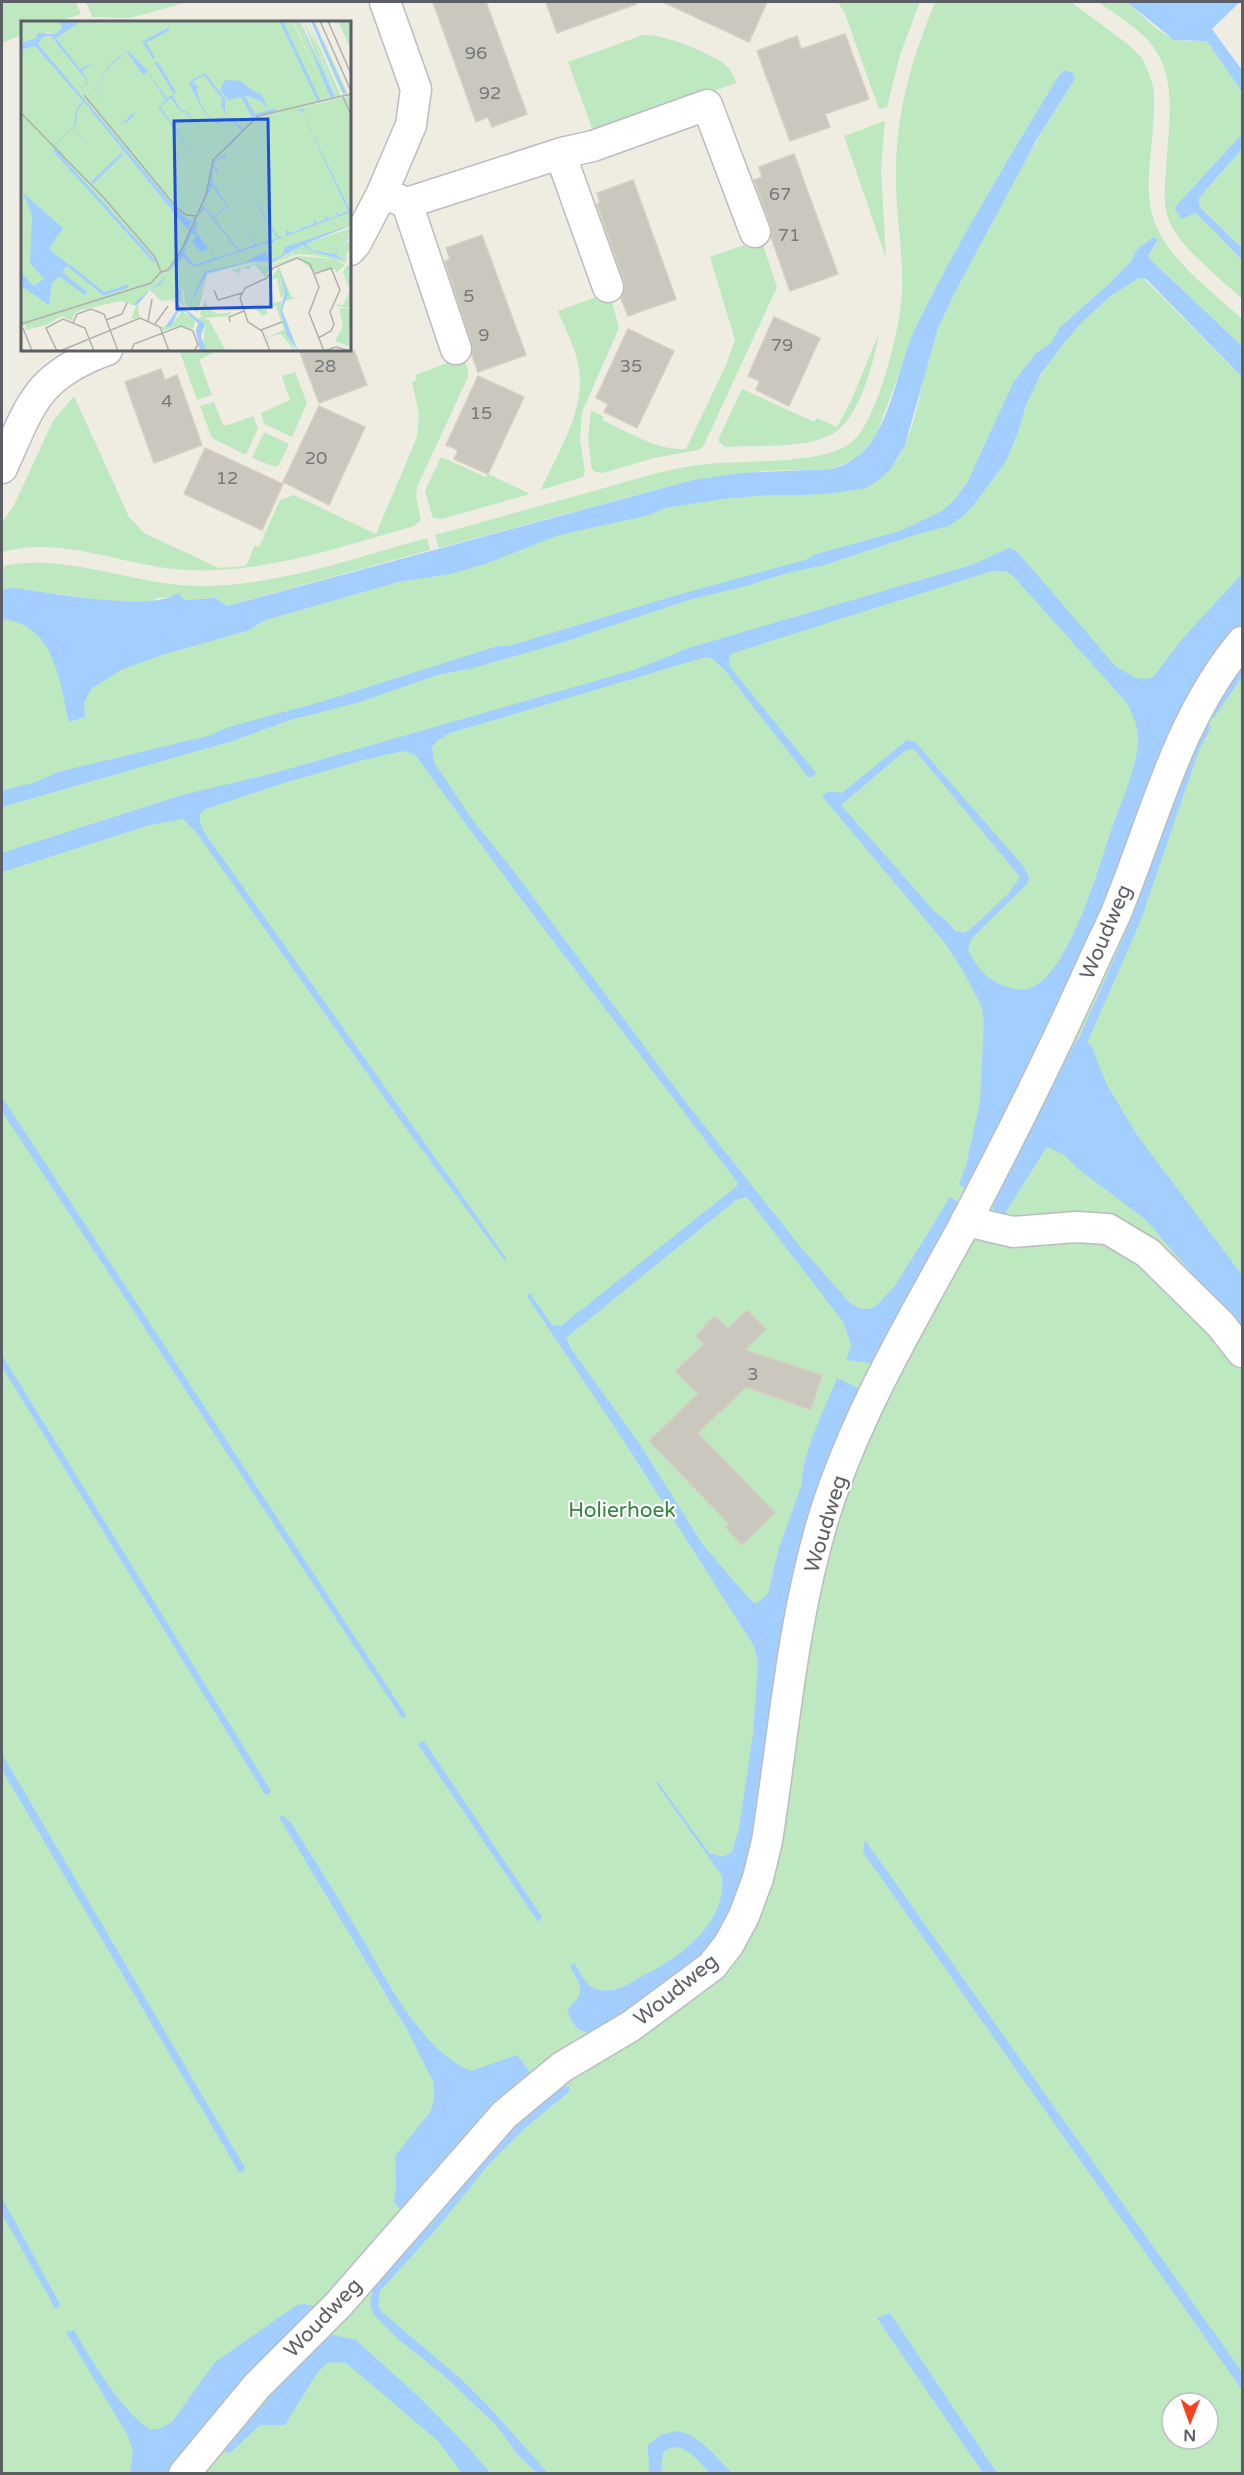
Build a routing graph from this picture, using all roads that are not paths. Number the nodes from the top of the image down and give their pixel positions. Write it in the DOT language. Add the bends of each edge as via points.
graph roads {
  1 [pos="385,2"];
  2 [pos="562,153"];
  3 [pos="394,198"];
  4 [pos="755,232"];
  5 [pos="351,249"];
  6 [pos="608,287"];
  7 [pos="456,349"];
  8 [pos="104,351"];
  9 [pos="2,468"];
  10 [pos="1242,642"];
  11 [pos="966,1221"];
  12 [pos="1242,1352"];
  13 [pos="184,2474"];
  1 -- 3 [label="street" via="416,89"];
  2 -- 3 [label="street"];
  2 -- 4 [label="street" via="593,146 707,105"];
  2 -- 6 [label="street"];
  3 -- 5 [label="street"];
  3 -- 7 [label="street"];
  8 -- 9 [label="street" via="53,377 33,400"];
  10 -- 11 [label="street, Woudweg" via="1215,677 1174,758 1116,913 1058,1039"];
  11 -- 12 [label="street" via="1013,1232 1108,1228 1148,1253 1221,1325"];
  11 -- 13 [label="street, Woudweg" via="864,1415 826,1513 800,1618 767,1841 744,1916 729,1944 712,1966 631,2026 562,2067 504,2115 338,2305 256,2387"];
}
